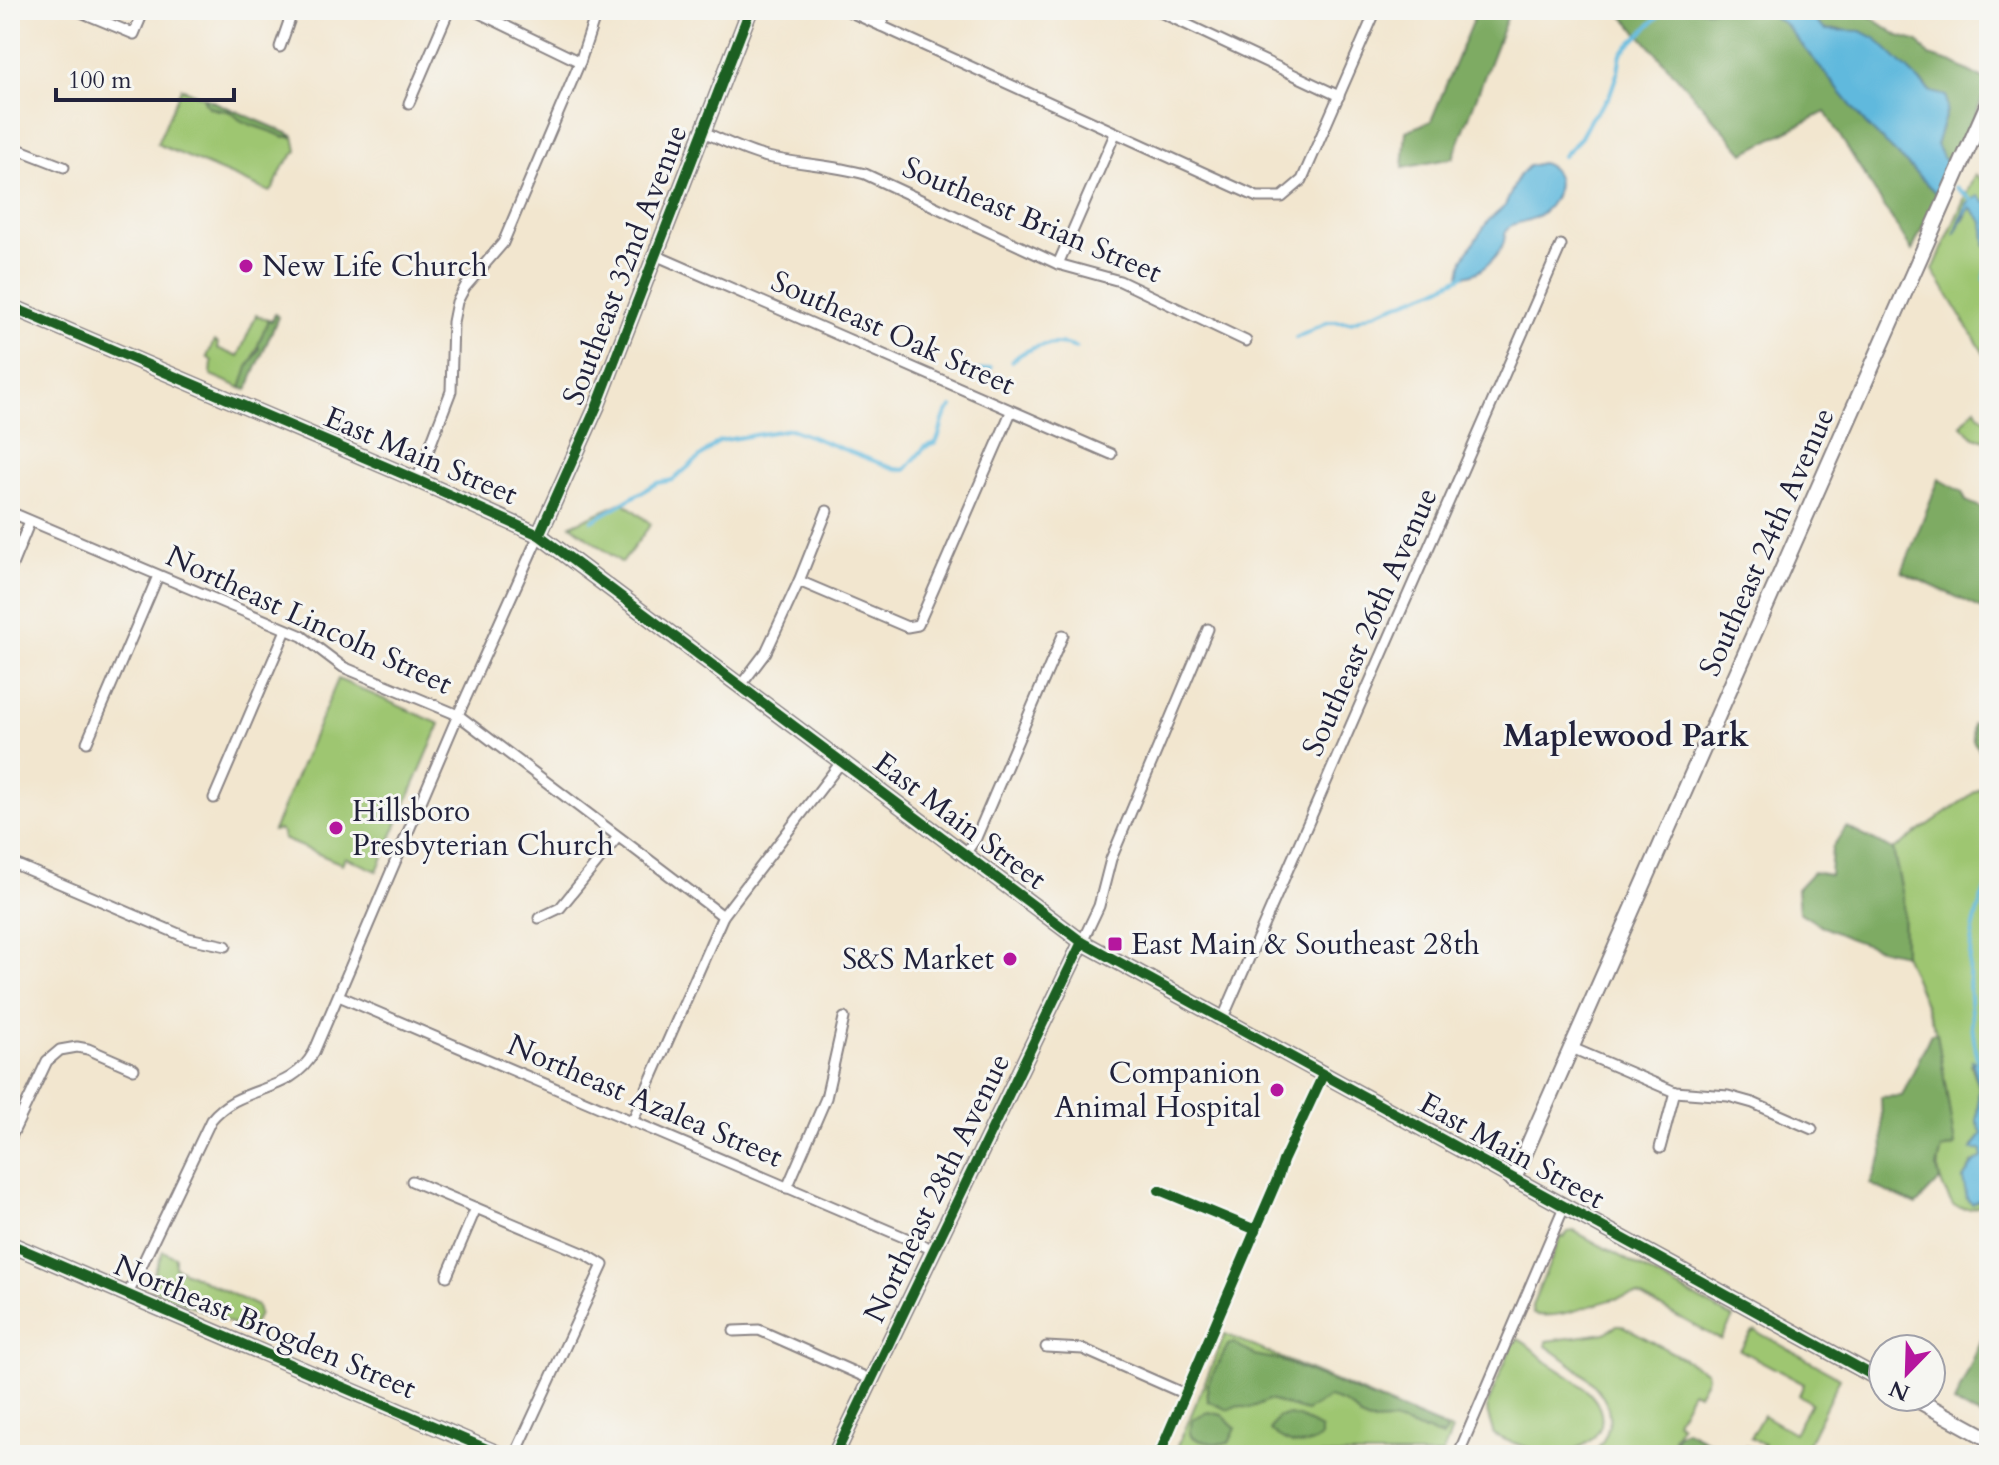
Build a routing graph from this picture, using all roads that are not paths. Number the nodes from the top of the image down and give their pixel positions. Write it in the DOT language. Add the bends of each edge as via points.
graph roads {
  1 [pos="76,10"];
  2 [pos="144,10"];
  3 [pos="293,10"];
  4 [pos="449,10"];
  5 [pos="473,10"];
  6 [pos="597,10"];
  7 [pos="750,10"];
  8 [pos="846,10"];
  9 [pos="887,10"];
  10 [pos="1156,10"];
  11 [pos="1376,10"];
  12 [pos="881,26"];
  13 [pos="280,47"];
  14 [pos="580,62"];
  15 [pos="1339,96"];
  16 [pos="1989,101"];
  17 [pos="409,103"];
  18 [pos="703,132"];
  19 [pos="1115,134"];
  20 [pos="10,146"];
  21 [pos="64,167"];
  22 [pos="1561,245"];
  23 [pos="655,255"];
  24 [pos="1058,264"];
  25 [pos="10,306"];
  26 [pos="1246,341"];
  27 [pos="1011,412"];
  28 [pos="1111,454"];
  29 [pos="417,480"];
  30 [pos="827,511"];
  31 [pos="10,512"];
  32 [pos="30,521"];
  33 [pos="539,535"];
  34 [pos="10,570"];
  35 [pos="158,576"];
  36 [pos="799,581"];
  37 [pos="1208,629"];
  38 [pos="286,630"];
  39 [pos="1063,635"];
  40 [pos="741,685"];
  41 [pos="458,715"];
  42 [pos="87,742"];
  43 [pos="842,761"];
  44 [pos="214,798"];
  45 [pos="617,838"];
  46 [pos="965,854"];
  47 [pos="10,862"];
  48 [pos="723,916"];
  49 [pos="539,918"];
  50 [pos="1082,942"];
  51 [pos="226,946"];
  52 [pos="339,996"];
  53 [pos="844,1018"];
  54 [pos="1222,1020"];
  55 [pos="1572,1048"];
  56 [pos="134,1069"];
  57 [pos="1323,1075"];
  58 [pos="1675,1092"];
  59 [pos="632,1122"];
  60 [pos="1812,1129"];
  61 [pos="10,1139"];
  62 [pos="1660,1148"];
  63 [pos="1513,1180"];
  64 [pos="412,1181"];
  65 [pos="787,1188"];
  66 [pos="1159,1190"];
  67 [pos="1564,1207"];
  68 [pos="476,1208"];
  69 [pos="1256,1230"];
  70 [pos="10,1244"];
  71 [pos="934,1250"];
  72 [pos="447,1276"];
  73 [pos="128,1294"];
  74 [pos="734,1331"];
  75 [pos="1046,1347"];
  76 [pos="1867,1372"];
  77 [pos="872,1380"];
  78 [pos="1185,1394"];
  79 [pos="1941,1413"];
  80 [pos="1989,1439"];
  81 [pos="501,1455"];
  82 [pos="515,1455"];
  83 [pos="835,1455"];
  84 [pos="1159,1455"];
  85 [pos="1458,1455"];
  1 -- 2 [label="street" via="134,34"];
  3 -- 13 [label="street"];
  4 -- 17 [label="street"];
  5 -- 14 [label="street"];
  6 -- 14 [label="street"];
  7 -- 18 [label="main road, Southeast 32nd Avenue"];
  8 -- 12 [label="street"];
  9 -- 12 [label="street"];
  10 -- 15 [label="street"];
  11 -- 15 [label="street"];
  12 -- 19 [label="street"];
  14 -- 29 [label="street" via="503,243 457,302 451,391"];
  15 -- 19 [label="street" via="1302,180 1282,197 1257,197"];
  16 -- 55 [label="main road, Southeast 24th Avenue"];
  18 -- 23 [label="main road, Southeast 32nd Avenue"];
  18 -- 24 [label="street, Southeast Brian Street" via="762,156 865,174"];
  19 -- 24 [label="street"];
  20 -- 21 [label="street"];
  22 -- 54 [label="street, Southeast 26th Avenue"];
  23 -- 27 [label="street, Southeast Oak Street"];
  23 -- 33 [label="main road, Southeast 32nd Avenue" via="597,406"];
  24 -- 26 [label="street, Southeast Brian Street" via="1120,281"];
  25 -- 29 [label="main road, East Main Street"];
  27 -- 28 [label="street, Southeast Oak Street"];
  27 -- 36 [label="street" via="918,625 907,627"];
  29 -- 33 [label="main road, East Main Street"];
  30 -- 36 [label="street"];
  31 -- 32 [label="street, Northeast Lincoln Street"];
  32 -- 34 [label="street"];
  32 -- 35 [label="street, Northeast Lincoln Street"];
  33 -- 40 [label="main road, East Main Street"];
  33 -- 41 [label="street"];
  35 -- 38 [label="street, Northeast Lincoln Street"];
  35 -- 42 [label="street"];
  36 -- 40 [label="street" via="766,652"];
  37 -- 50 [label="street" via="1111,859 1099,906"];
  38 -- 41 [label="street, Northeast Lincoln Street" via="343,667"];
  38 -- 44 [label="street"];
  39 -- 46 [label="street"];
  40 -- 43 [label="main road, East Main Street"];
  41 -- 45 [label="street, Northeast Lincoln Street"];
  41 -- 52 [label="street"];
  43 -- 46 [label="main road, East Main Street"];
  43 -- 48 [label="street"];
  45 -- 48 [label="street, Northeast Lincoln Street"];
  45 -- 49 [label="street" via="560,908"];
  46 -- 50 [label="main road, East Main Street"];
  47 -- 51 [label="street" via="188,938"];
  48 -- 59 [label="street"];
  50 -- 54 [label="main road, East Main Street"];
  50 -- 71 [label="main road, Northeast 28th Avenue"];
  52 -- 59 [label="street, Northeast Azalea Street"];
  52 -- 73 [label="street" via="300,1072 230,1101 211,1120"];
  53 -- 65 [label="street" via="826,1098"];
  54 -- 57 [label="main road, East Main Street"];
  55 -- 58 [label="street"];
  55 -- 63 [label="main road, Southeast 24th Avenue"];
  56 -- 61 [label="street" via="88,1049 60,1050 47,1061"];
  57 -- 63 [label="main road, East Main Street"];
  57 -- 69 [label="street"];
  58 -- 60 [label="street" via="1728,1096"];
  58 -- 62 [label="street"];
  59 -- 65 [label="street, Northeast Azalea Street"];
  63 -- 67 [label="main road, East Main Street"];
  64 -- 68 [label="street"];
  65 -- 71 [label="street, Northeast Azalea Street"];
  66 -- 69 [label="street"];
  67 -- 76 [label="main road, East Main Street"];
  67 -- 85 [label="street"];
  68 -- 72 [label="street"];
  68 -- 82 [label="street" via="603,1265"];
  69 -- 78 [label="street"];
  70 -- 73 [label="main road, Northeast Brogden Street"];
  71 -- 77 [label="main road, Northeast 28th Avenue"];
  73 -- 81 [label="main road, Northeast Brogden Street"];
  74 -- 77 [label="street" via="759,1330"];
  75 -- 78 [label="street" via="1083,1349"];
  77 -- 83 [label="main road, Northeast 28th Avenue"];
  78 -- 84 [label="street"];
  79 -- 80 [label="main road"];
}
